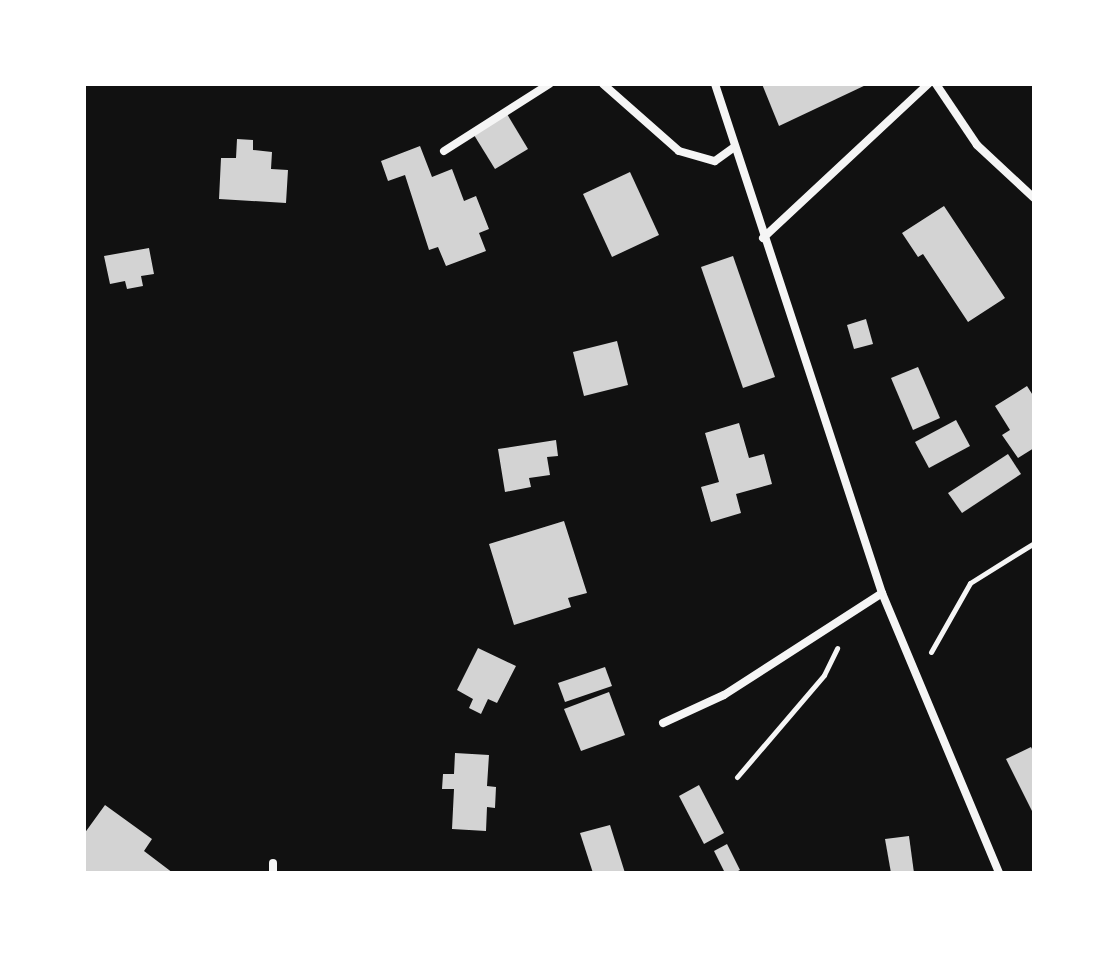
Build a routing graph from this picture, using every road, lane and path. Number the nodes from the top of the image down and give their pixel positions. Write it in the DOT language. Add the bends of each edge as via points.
graph roads {
  1 [pos="549,84"];
  2 [pos="603,84"];
  3 [pos="715,84"];
  4 [pos="928,84"];
  5 [pos="936,84"];
  6 [pos="734,147"];
  7 [pos="444,151"];
  8 [pos="1034,198"];
  9 [pos="763,238"];
  10 [pos="1034,543"];
  11 [pos="882,593"];
  12 [pos="843,620"];
  13 [pos="914,679"];
  14 [pos="663,723"];
  15 [pos="737,777"];
  16 [pos="999,873"];
  1 -- 7 [label="street"];
  2 -- 6 [label="street" via="679,151 715,161"];
  3 -- 6 [label="street"];
  4 -- 9 [label="street"];
  5 -- 8 [label="street" via="977,145"];
  6 -- 9 [label="street"];
  9 -- 11 [label="street"];
  10 -- 13 [label="path" via="970,583"];
  11 -- 12 [label="street"];
  11 -- 13 [label="street"];
  12 -- 14 [label="street" via="724,695"];
  12 -- 15 [label="path" via="840,643 824,675"];
  13 -- 16 [label="street"];
}
